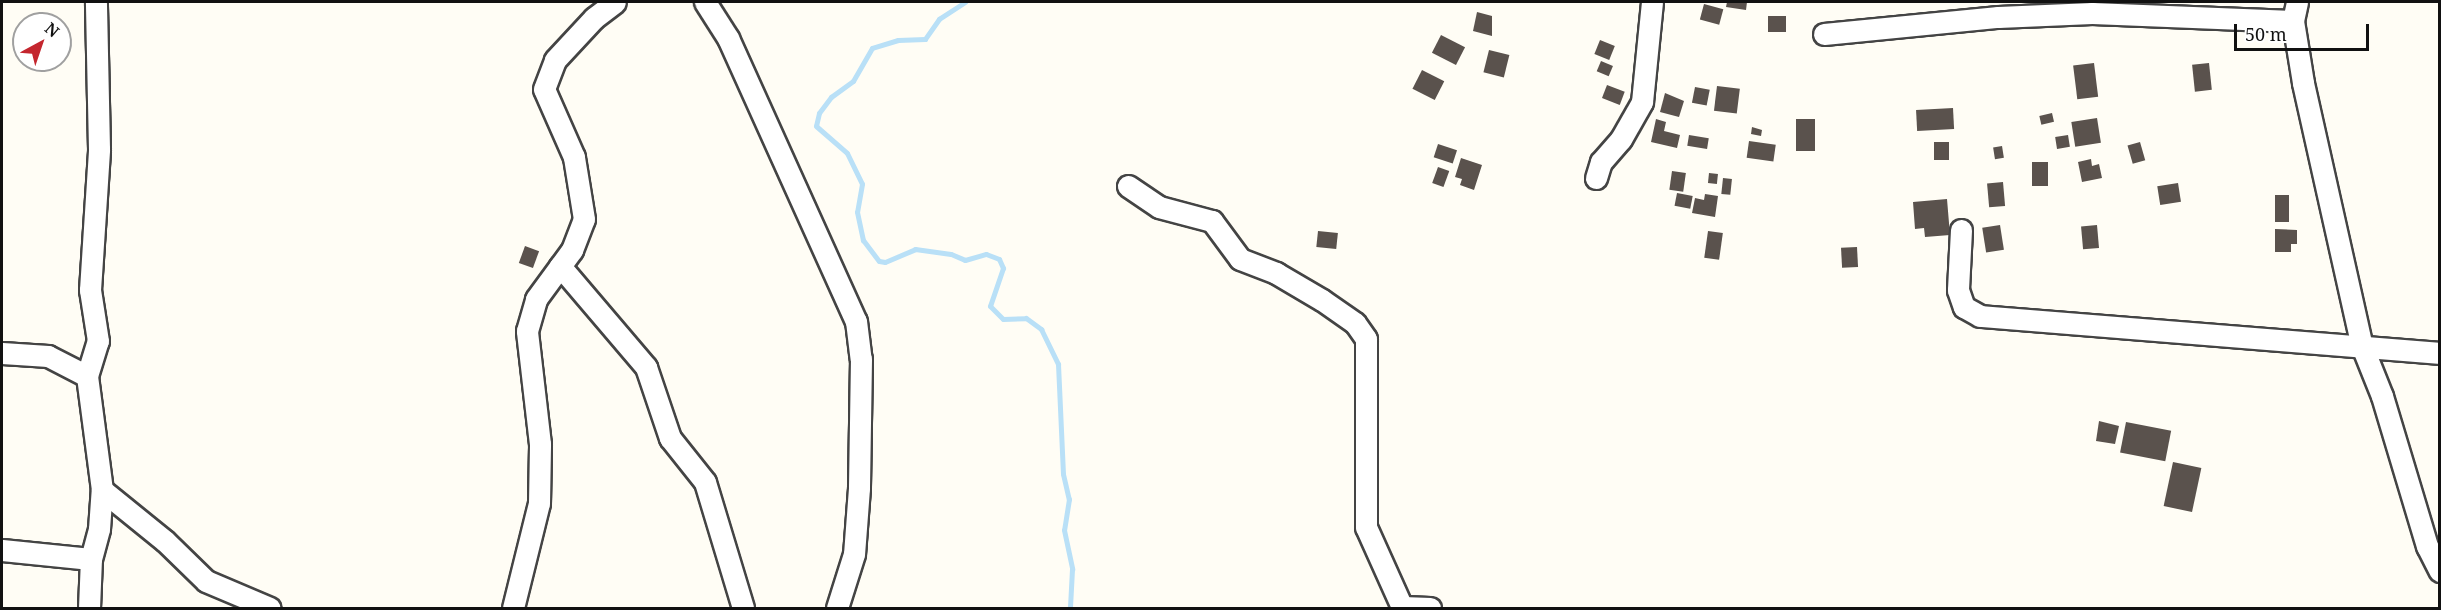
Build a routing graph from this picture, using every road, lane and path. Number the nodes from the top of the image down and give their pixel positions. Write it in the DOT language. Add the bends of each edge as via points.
graph roads {
  1 [pos="96,2"];
  2 [pos="615,2"];
  3 [pos="705,2"];
  4 [pos="1653,2"];
  5 [pos="2019,9"];
  6 [pos="2295,11"];
  7 [pos="1824,34"];
  8 [pos="1596,178"];
  9 [pos="1128,186"];
  10 [pos="1961,230"];
  11 [pos="560,266"];
  12 [pos="2362,346"];
  13 [pos="2,353"];
  14 [pos="2439,353"];
  15 [pos="87,376"];
  16 [pos="102,490"];
  17 [pos="2,550"];
  18 [pos="91,559"];
  19 [pos="2439,571"];
  20 [pos="1402,608"];
  21 [pos="90,609"];
  22 [pos="270,609"];
  23 [pos="513,609"];
  24 [pos="743,609"];
  25 [pos="837,609"];
  26 [pos="1430,609"];
  1 -- 15 [label="street" via="99,149 90,290 98,341"];
  2 -- 11 [label="street" via="594,18 555,60 544,89 574,157 584,219 572,250"];
  3 -- 25 [label="street" via="728,38 856,321 861,359 860,488 854,554"];
  4 -- 8 [label="street" via="1642,102 1621,139 1601,162"];
  5 -- 6 [label="street" via="2152,13"];
  5 -- 7 [label="street"];
  6 -- 12 [label="street" via="2325,196"];
  9 -- 20 [label="street" via="1158,207 1212,221 1240,259 1276,273 1322,300 1355,323 1366,339 1366,527"];
  10 -- 12 [label="street" via="1958,290 1964,307 1980,316"];
  11 -- 23 [label="street" via="536,299 527,331 540,444 539,503"];
  11 -- 24 [label="street" via="646,367 670,438 705,482"];
  12 -- 14 [label="street"];
  12 -- 19 [label="street" via="2382,396 2427,546"];
  13 -- 15 [label="street" via="48,356"];
  15 -- 16 [label="street"];
  16 -- 18 [label="street" via="99,529"];
  16 -- 22 [label="street" via="165,541 206,581"];
  17 -- 18 [label="street"];
  18 -- 21 [label="street"];
  20 -- 26 [label="street"];
}
